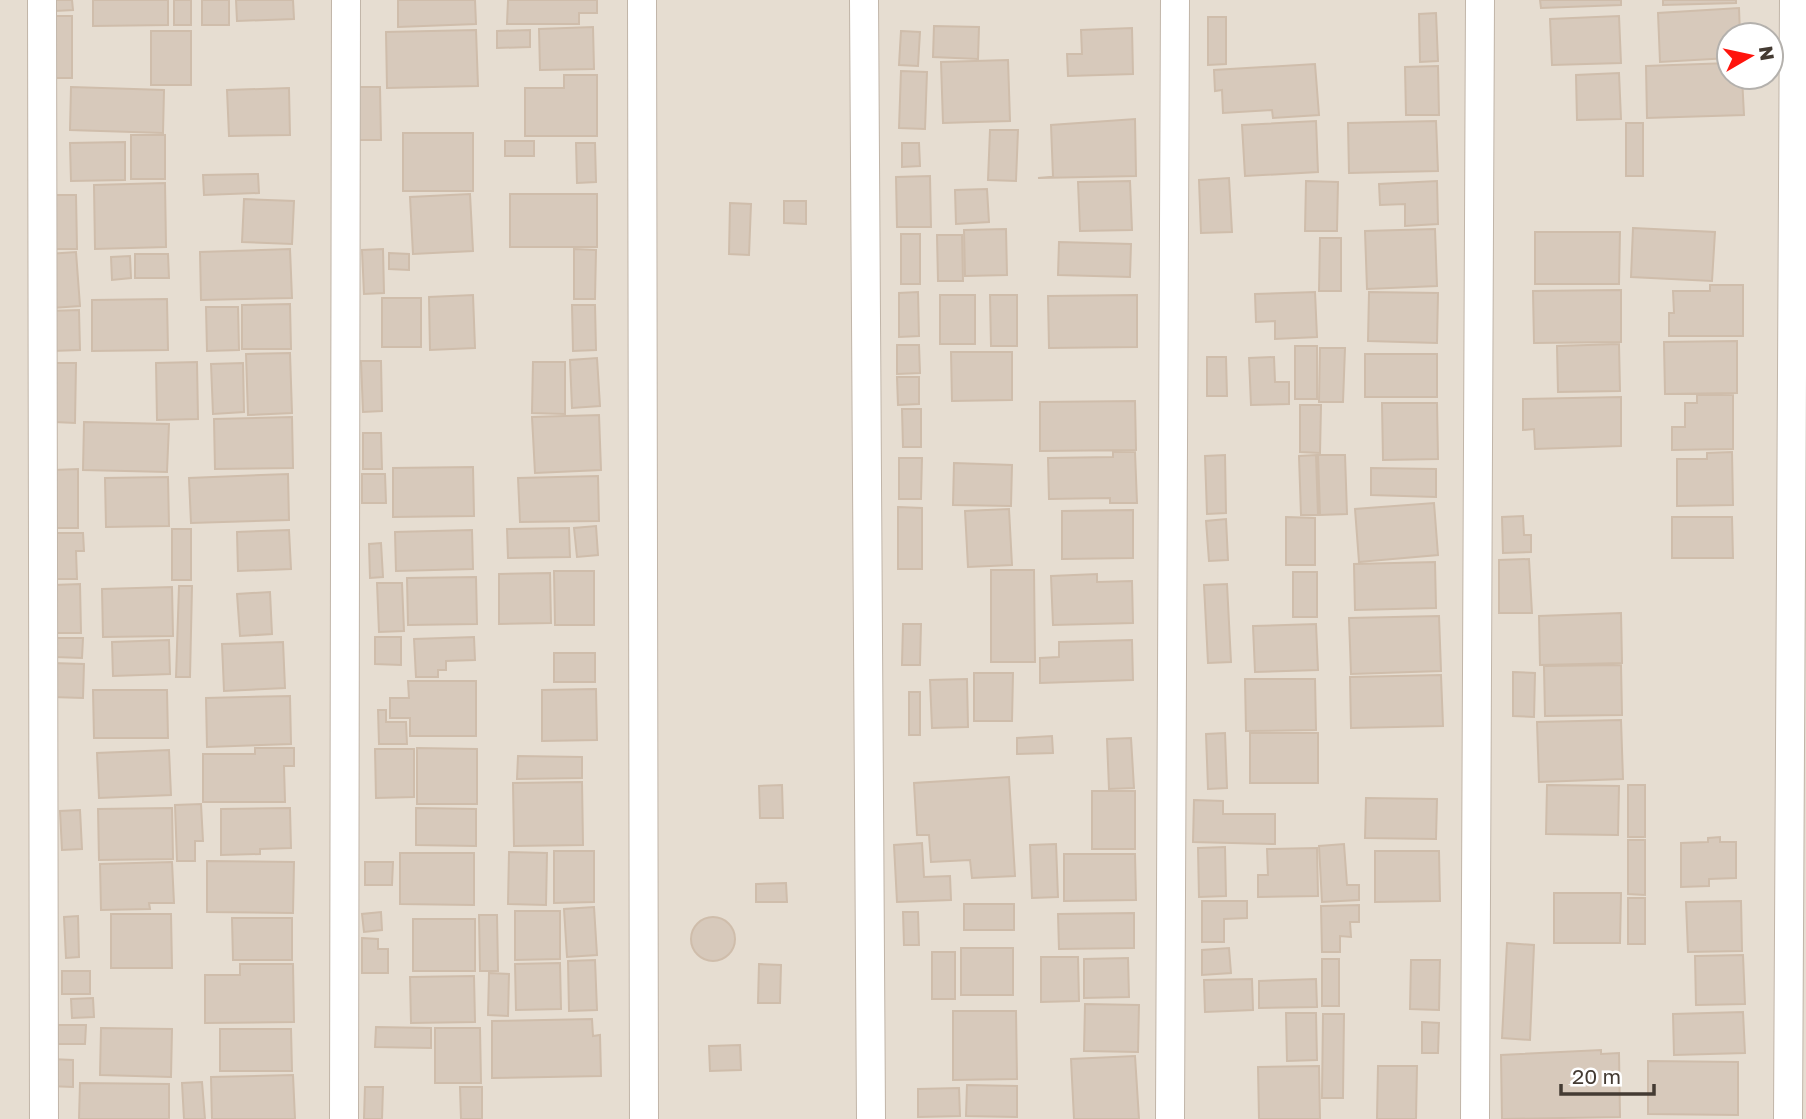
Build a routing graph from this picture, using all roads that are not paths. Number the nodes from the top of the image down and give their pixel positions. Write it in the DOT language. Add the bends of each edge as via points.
graph roads {
  1 [pos="42,0"];
  2 [pos="346,0"];
  3 [pos="642,0"];
  4 [pos="864,0"];
  5 [pos="1175,0"];
  6 [pos="1480,0"];
  7 [pos="1794,0"];
  8 [pos="44,1119"];
  9 [pos="344,1119"];
  10 [pos="644,1119"];
  11 [pos="871,1119"];
  12 [pos="1170,1119"];
  13 [pos="1475,1119"];
  14 [pos="1788,1119"];
  1 -- 8 [label="street"];
  2 -- 9 [label="street"];
  3 -- 10 [label="street"];
  4 -- 11 [label="street"];
  5 -- 12 [label="street"];
  6 -- 13 [label="street"];
  7 -- 14 [label="street"];
}
